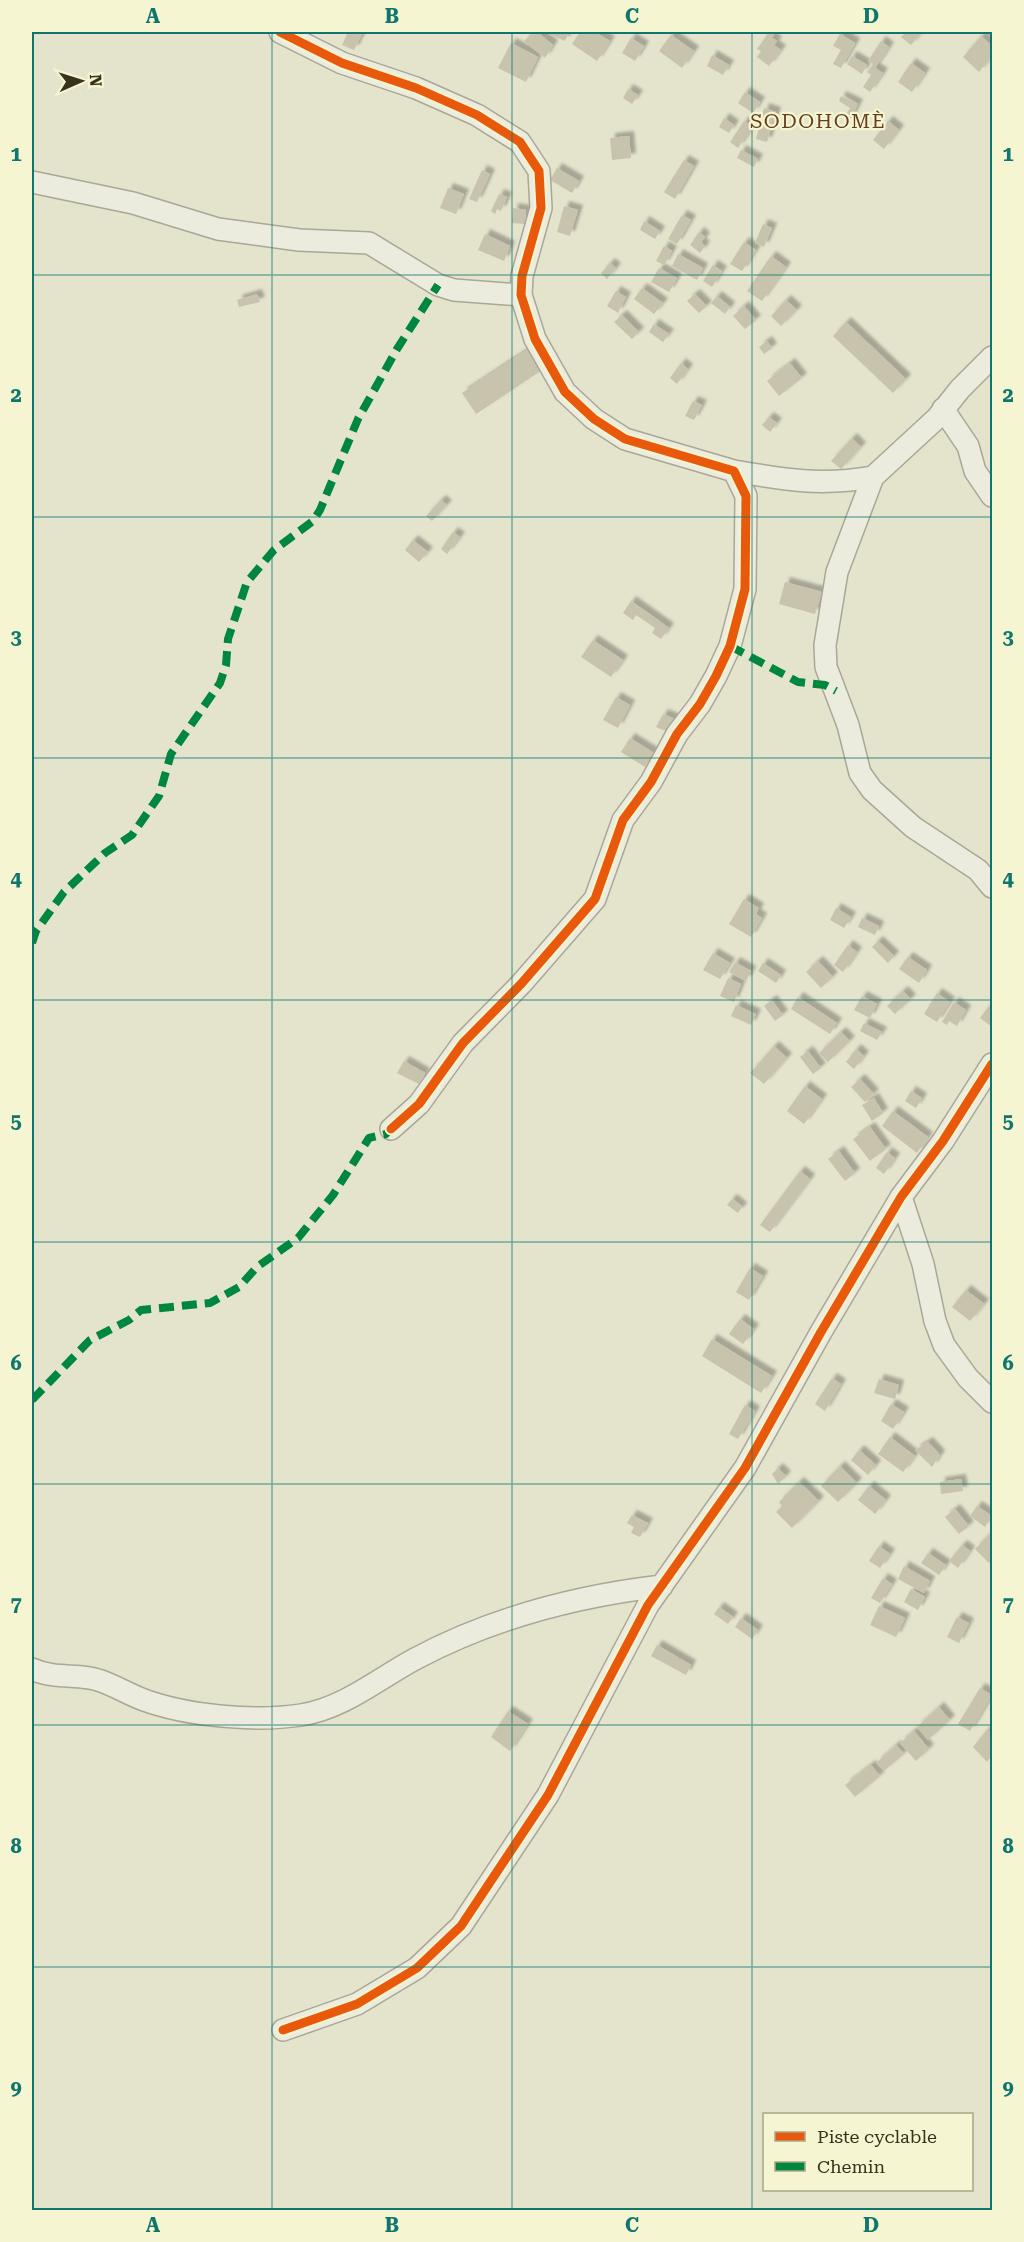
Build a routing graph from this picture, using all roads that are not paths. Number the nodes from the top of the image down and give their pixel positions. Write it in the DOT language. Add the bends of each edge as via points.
graph roads {
  1 [pos="280,32"];
  2 [pos="32,182"];
  3 [pos="521,295"];
  4 [pos="993,357"];
  5 [pos="943,410"];
  6 [pos="735,471"];
  7 [pos="873,477"];
  8 [pos="993,496"];
  9 [pos="993,887"];
  10 [pos="993,1064"];
  11 [pos="391,1129"];
  12 [pos="901,1197"];
  13 [pos="993,1402"];
  14 [pos="662,1586"];
  15 [pos="32,1670"];
  16 [pos="283,2030"];
  1 -- 3 [label="street" via="342,63 416,88 477,115 520,142 539,171 541,208 522,276"];
  2 -- 3 [label="street" via="133,203 218,229 299,240 369,243 438,285 454,290"];
  3 -- 6 [label="street" via="535,339 552,370 565,392 594,419 625,439"];
  4 -- 5 [label="street"];
  5 -- 7 [label="street"];
  5 -- 8 [label="street" via="968,446 975,471"];
  6 -- 7 [label="street" via="824,483"];
  6 -- 11 [label="street" via="746,496 745,589 730,646 716,676 623,820 595,899 463,1043 419,1104"];
  7 -- 9 [label="street" via="837,572 825,645 826,668 848,725 860,773 872,790 913,827 978,870"];
  10 -- 12 [label="street"];
  12 -- 13 [label="street" via="944,1345 968,1378"];
  12 -- 14 [label="street" via="745,1468"];
  14 -- 15 [label="street" via="603,1594 492,1623 415,1659 359,1694 303,1714 259,1718 178,1709 144,1700 97,1679 54,1677"];
  14 -- 16 [label="street" via="648,1605 548,1795 461,1926 417,1968 357,2004"];
}
